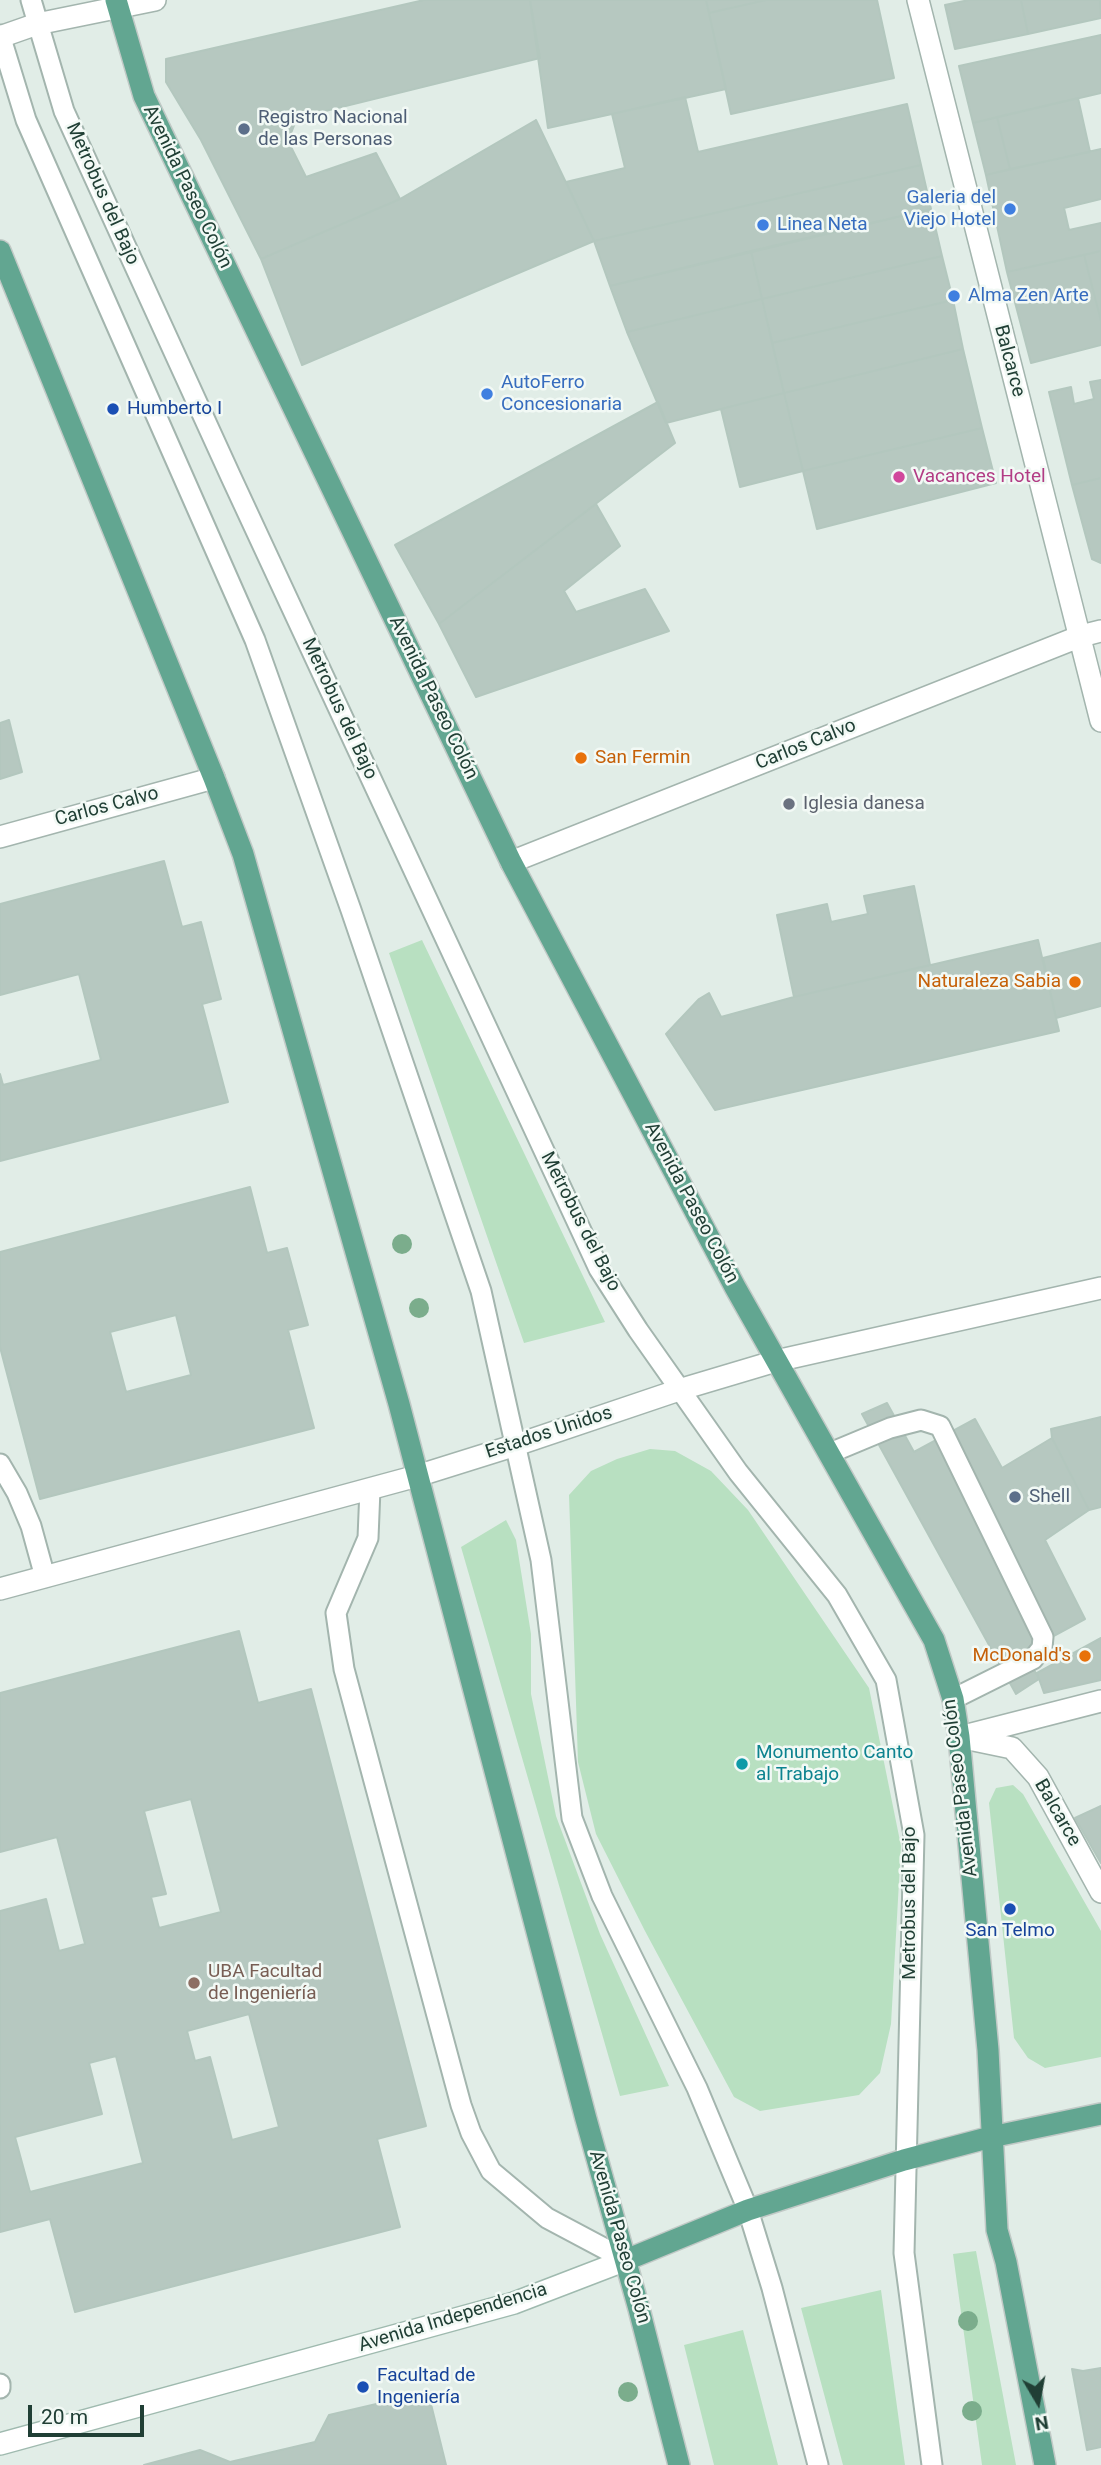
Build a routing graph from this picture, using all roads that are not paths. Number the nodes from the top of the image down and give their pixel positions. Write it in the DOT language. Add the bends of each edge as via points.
graph roads {
  1 [pos="30,0"];
  2 [pos="155,0"];
  3 [pos="918,0"];
  4 [pos="117,4"];
  5 [pos="37,24"];
  6 [pos="0,36"];
  7 [pos="0,251"];
  8 [pos="1091,633"];
  9 [pos="1101,721"];
  10 [pos="214,778"];
  11 [pos="0,837"];
  12 [pos="511,862"];
  13 [pos="1101,1288"];
  14 [pos="776,1361"];
  15 [pos="682,1389"];
  16 [pos="516,1445"];
  17 [pos="830,1453"];
  18 [pos="0,1464"];
  19 [pos="417,1476"];
  20 [pos="370,1489"];
  21 [pos="45,1577"];
  22 [pos="0,1589"];
  23 [pos="953,1699"];
  24 [pos="1101,1701"];
  25 [pos="959,1737"];
  26 [pos="1101,1892"];
  27 [pos="1101,2114"];
  28 [pos="991,2137"];
  29 [pos="904,2160"];
  30 [pos="748,2210"];
  31 [pos="626,2260"];
  32 [pos="0,2444"];
  33 [pos="679,2465"];
  34 [pos="818,2465"];
  35 [pos="932,2465"];
  36 [pos="1045,2465"];
  1 -- 5 [label="lane, Metrobus del Bajo"];
  2 -- 4 [label="street"];
  3 -- 8 [label="street, Balcarce"];
  4 -- 5 [label="street"];
  4 -- 12 [label="main road, Avenida Paseo Colón" via="144,96"];
  5 -- 6 [label="street"];
  5 -- 15 [label="lane, Metrobus del Bajo" via="64,111 599,1269"];
  6 -- 16 [label="lane, Metrobus del Bajo" via="26,120 255,640 481,1291"];
  7 -- 10 [label="main road, Avenida Paseo Colón"];
  8 -- 9 [label="street, Balcarce"];
  8 -- 12 [label="street, Carlos Calvo"];
  10 -- 11 [label="street, Carlos Calvo"];
  10 -- 19 [label="main road, Avenida Paseo Colón" via="243,854"];
  12 -- 14 [label="main road, Avenida Paseo Colón"];
  13 -- 14 [label="street, Estados Unidos"];
  14 -- 15 [label="street, Estados Unidos"];
  14 -- 17 [label="main road, Avenida Paseo Colón"];
  15 -- 16 [label="street, Estados Unidos"];
  15 -- 29 [label="lane, Metrobus del Bajo" via="738,1472 837,1595 886,1680 914,1835"];
  16 -- 19 [label="street, Estados Unidos"];
  16 -- 30 [label="lane, Metrobus del Bajo" via="541,1560 572,1818 602,1896 697,2088"];
  17 -- 23 [label="main road, Avenida Paseo Colón" via="934,1640"];
  17 -- 23 [label="lane" via="921,1420 940,1426 1043,1637 1042,1648 1033,1659"];
  18 -- 21 [label="lane" via="31,1525"];
  19 -- 20 [label="street, Estados Unidos"];
  19 -- 31 [label="main road, Avenida Paseo Colón"];
  20 -- 21 [label="street, Estados Unidos"];
  20 -- 31 [label="lane" via="368,1538 336,1613 344,1669 461,2105 491,2171 547,2218"];
  21 -- 22 [label="street, Estados Unidos"];
  23 -- 25 [label="main road, Avenida Paseo Colón"];
  24 -- 25 [label="street"];
  25 -- 26 [label="street, Balcarce" via="1012,1748 1038,1777"];
  25 -- 28 [label="main road, Avenida Paseo Colón" via="988,2050"];
  27 -- 28 [label="main road, Avenida Independencia"];
  28 -- 29 [label="main road, Avenida Independencia"];
  28 -- 36 [label="main road, Avenida Paseo Colón" via="997,2230"];
  29 -- 30 [label="main road, Avenida Independencia"];
  29 -- 35 [label="lane, Metrobus del Bajo" via="904,2253"];
  30 -- 31 [label="main road, Avenida Independencia"];
  30 -- 34 [label="lane, Metrobus del Bajo"];
  31 -- 32 [label="street, Avenida Independencia" via="514,2303"];
  31 -- 33 [label="main road, Avenida Paseo Colón"];
}
